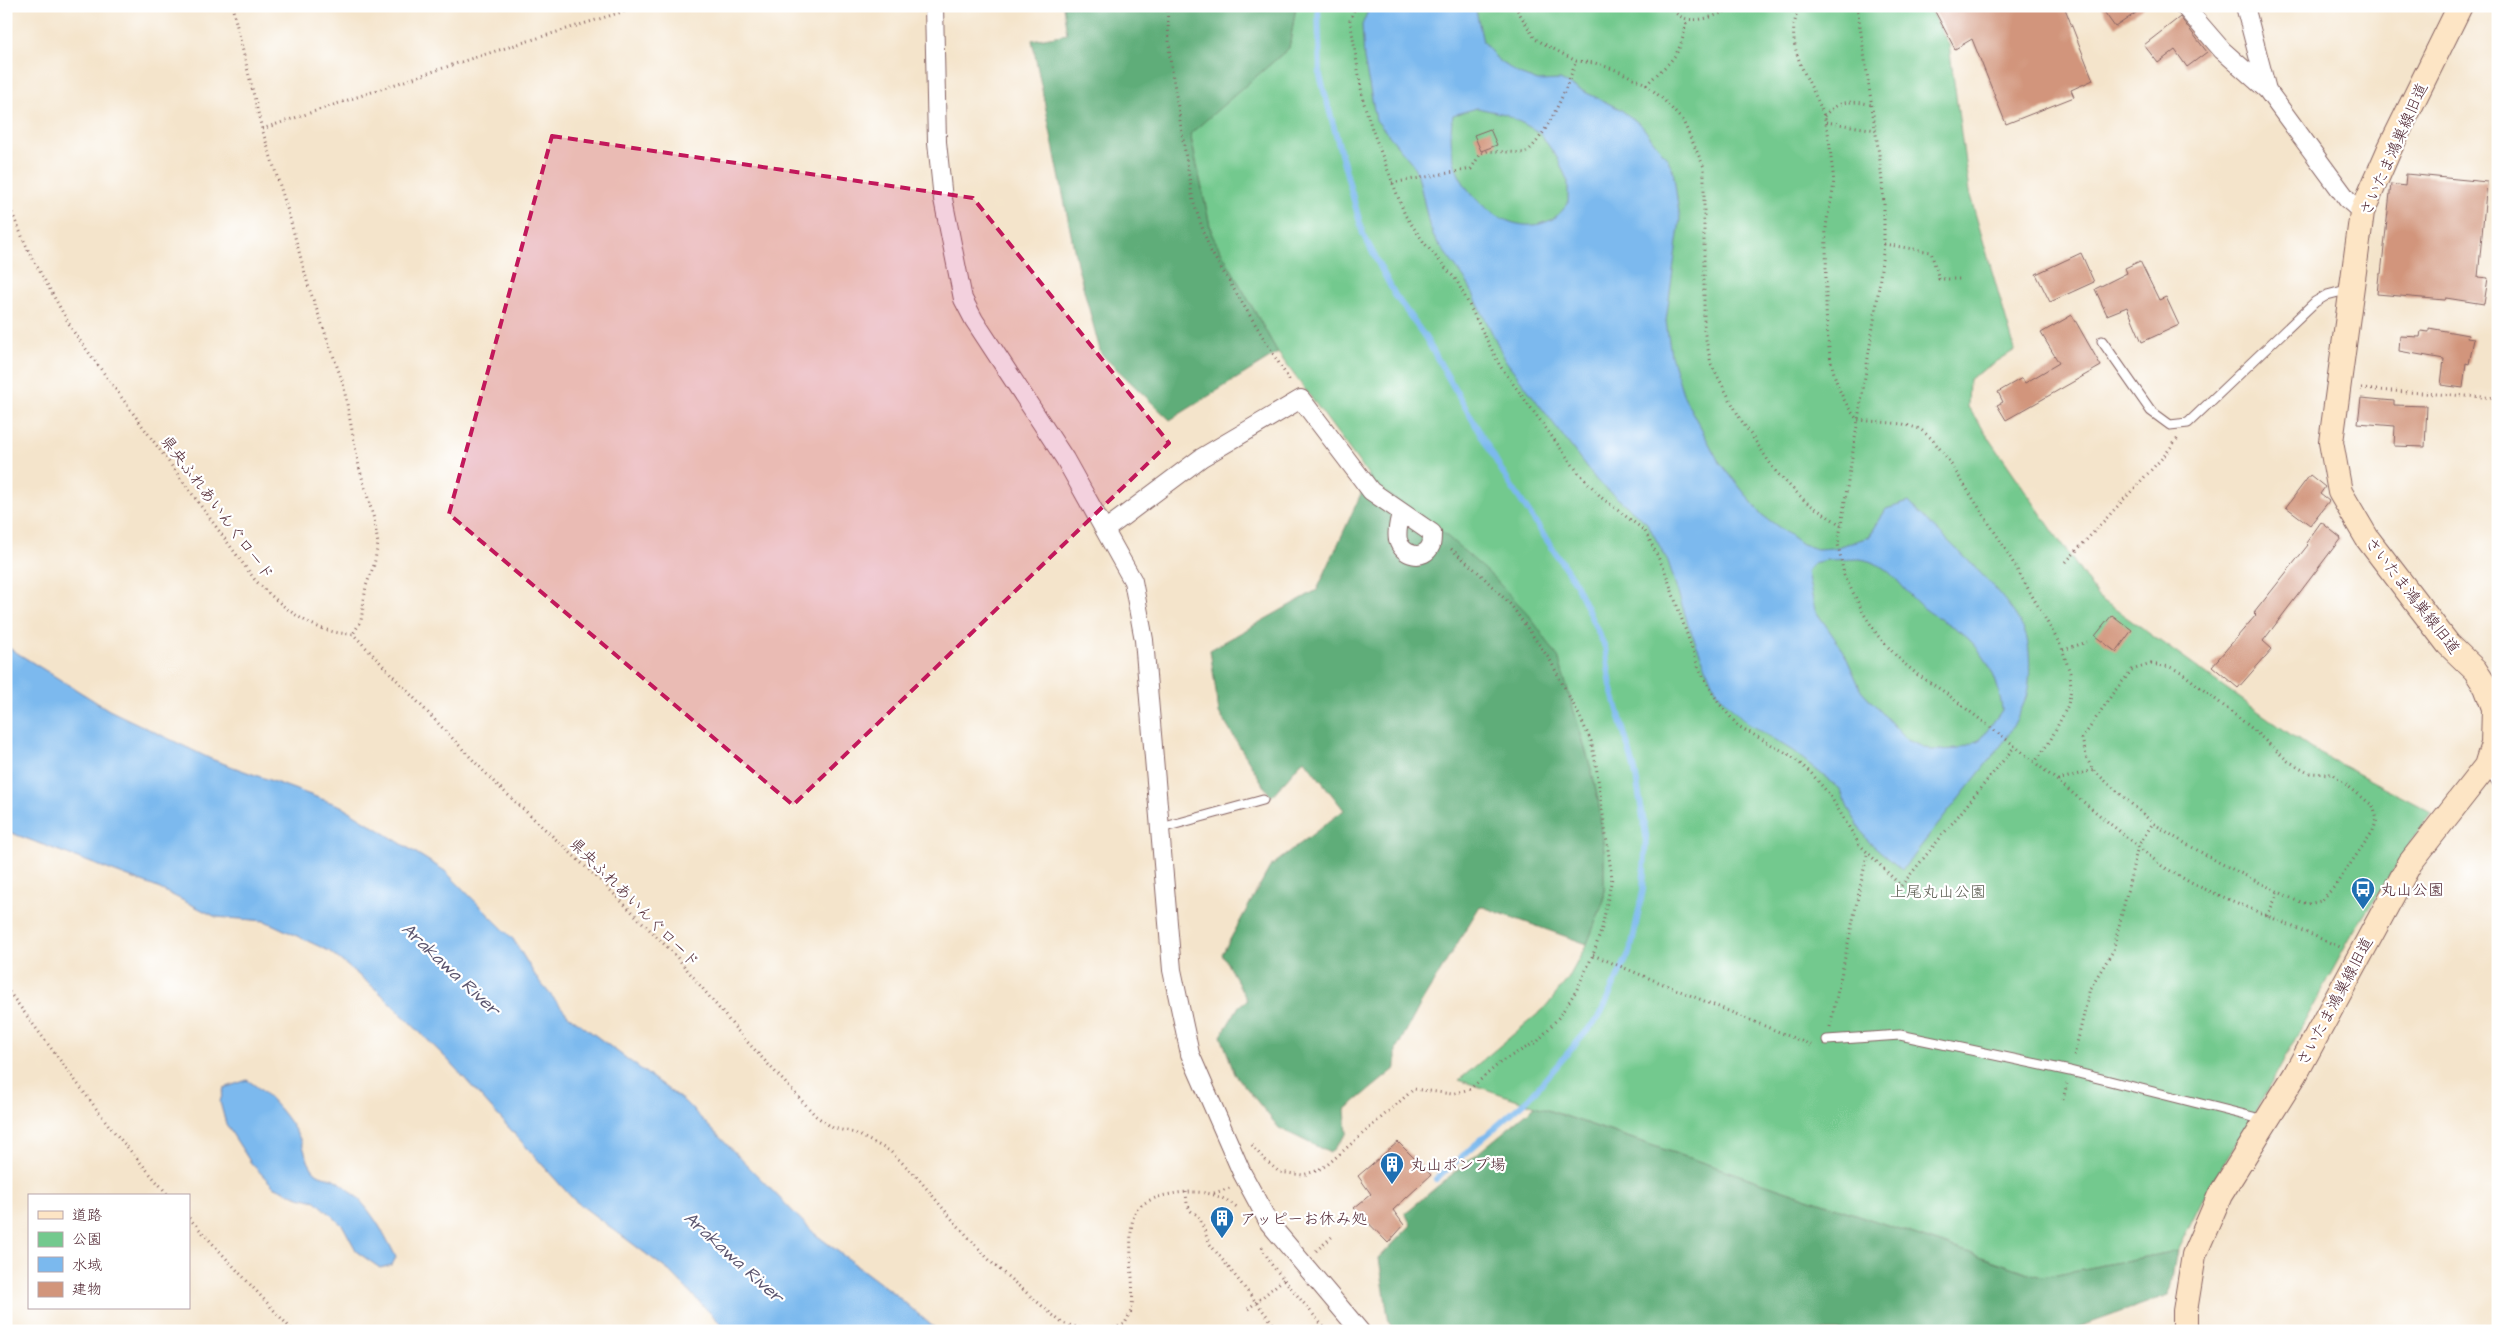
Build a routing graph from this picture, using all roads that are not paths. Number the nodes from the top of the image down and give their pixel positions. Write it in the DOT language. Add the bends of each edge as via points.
graph roads {
  1 [pos="934,6"];
  2 [pos="2184,6"];
  3 [pos="2245,6"];
  4 [pos="2460,6"];
  5 [pos="2267,90"];
  6 [pos="2362,212"];
  7 [pos="2350,288"];
  8 [pos="2102,342"];
  9 [pos="1401,513"];
  10 [pos="1105,530"];
  11 [pos="2492,775"];
  12 [pos="1263,800"];
  13 [pos="1161,828"];
  14 [pos="1827,1040"];
  15 [pos="2268,1120"];
  16 [pos="1360,1331"];
  17 [pos="2186,1331"];
  1 -- 10 [label="street" via="937,142 949,237 963,299 1066,459"];
  2 -- 5 [label="street" via="2222,50"];
  3 -- 5 [label="street"];
  4 -- 6 [label="street, さいたま鴻巣線旧道"];
  5 -- 6 [label="street" via="2336,186"];
  6 -- 7 [label="street, さいたま鴻巣線旧道"];
  7 -- 8 [label="lane" via="2326,295 2316,302 2188,423 2170,425 2151,411"];
  7 -- 11 [label="street, さいたま鴻巣線旧道" via="2331,442 2340,492 2367,538 2448,644 2475,670 2486,687 2494,708"];
  9 -- 9 [label="street" via="1398,541 1405,552 1415,555 1425,552 1431,545 1432,533"];
  9 -- 10 [label="street" via="1371,491 1301,399 1201,458"];
  10 -- 13 [label="street" via="1132,581 1138,602"];
  11 -- 15 [label="street, さいたま鴻巣線旧道" via="2410,863"];
  12 -- 13 [label="lane"];
  13 -- 16 [label="street" via="1172,970 1190,1054 1242,1173 1269,1223"];
  14 -- 15 [label="lane" via="1900,1035 2070,1071"];
  15 -- 17 [label="street, さいたま鴻巣線旧道" via="2220,1195 2194,1256 2185,1311"];
}
